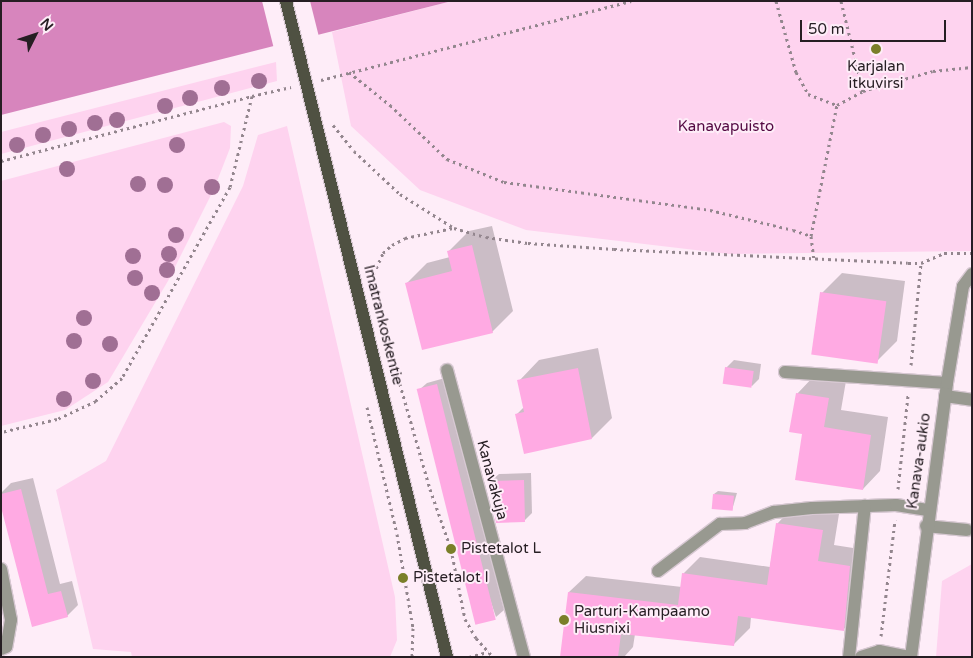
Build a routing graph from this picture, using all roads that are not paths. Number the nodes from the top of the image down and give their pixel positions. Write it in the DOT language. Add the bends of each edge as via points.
graph roads {
  1 [pos="286,1"];
  2 [pos="972,274"];
  3 [pos="446,370"];
  4 [pos="785,372"];
  5 [pos="946,383"];
  6 [pos="945,396"];
  7 [pos="972,400"];
  8 [pos="865,506"];
  9 [pos="928,510"];
  10 [pos="926,526"];
  11 [pos="968,530"];
  12 [pos="1,569"];
  13 [pos="658,572"];
  14 [pos="1,649"];
  15 [pos="447,657"];
  16 [pos="524,657"];
  17 [pos="850,657"];
  18 [pos="861,657"];
  19 [pos="911,657"];
  1 -- 15 [label="main road, Imatrankoskentie"];
  2 -- 5 [label="street, Kanava-aukio" via="963,286"];
  3 -- 16 [label="street, Kanavakuja"];
  4 -- 5 [label="street"];
  5 -- 6 [label="street, Kanava-aukio"];
  6 -- 7 [label="street"];
  6 -- 9 [label="street, Kanava-aukio"];
  8 -- 9 [label="street" via="896,505"];
  8 -- 13 [label="street" via="774,512 745,523 720,524"];
  8 -- 17 [label="street"];
  9 -- 10 [label="street, Kanava-aukio"];
  10 -- 11 [label="street"];
  10 -- 19 [label="street, Kanava-aukio"];
  12 -- 14 [label="street" via="11,620 6,646"];
  18 -- 19 [label="street, Kanava-aukio" via="879,651"];
}
